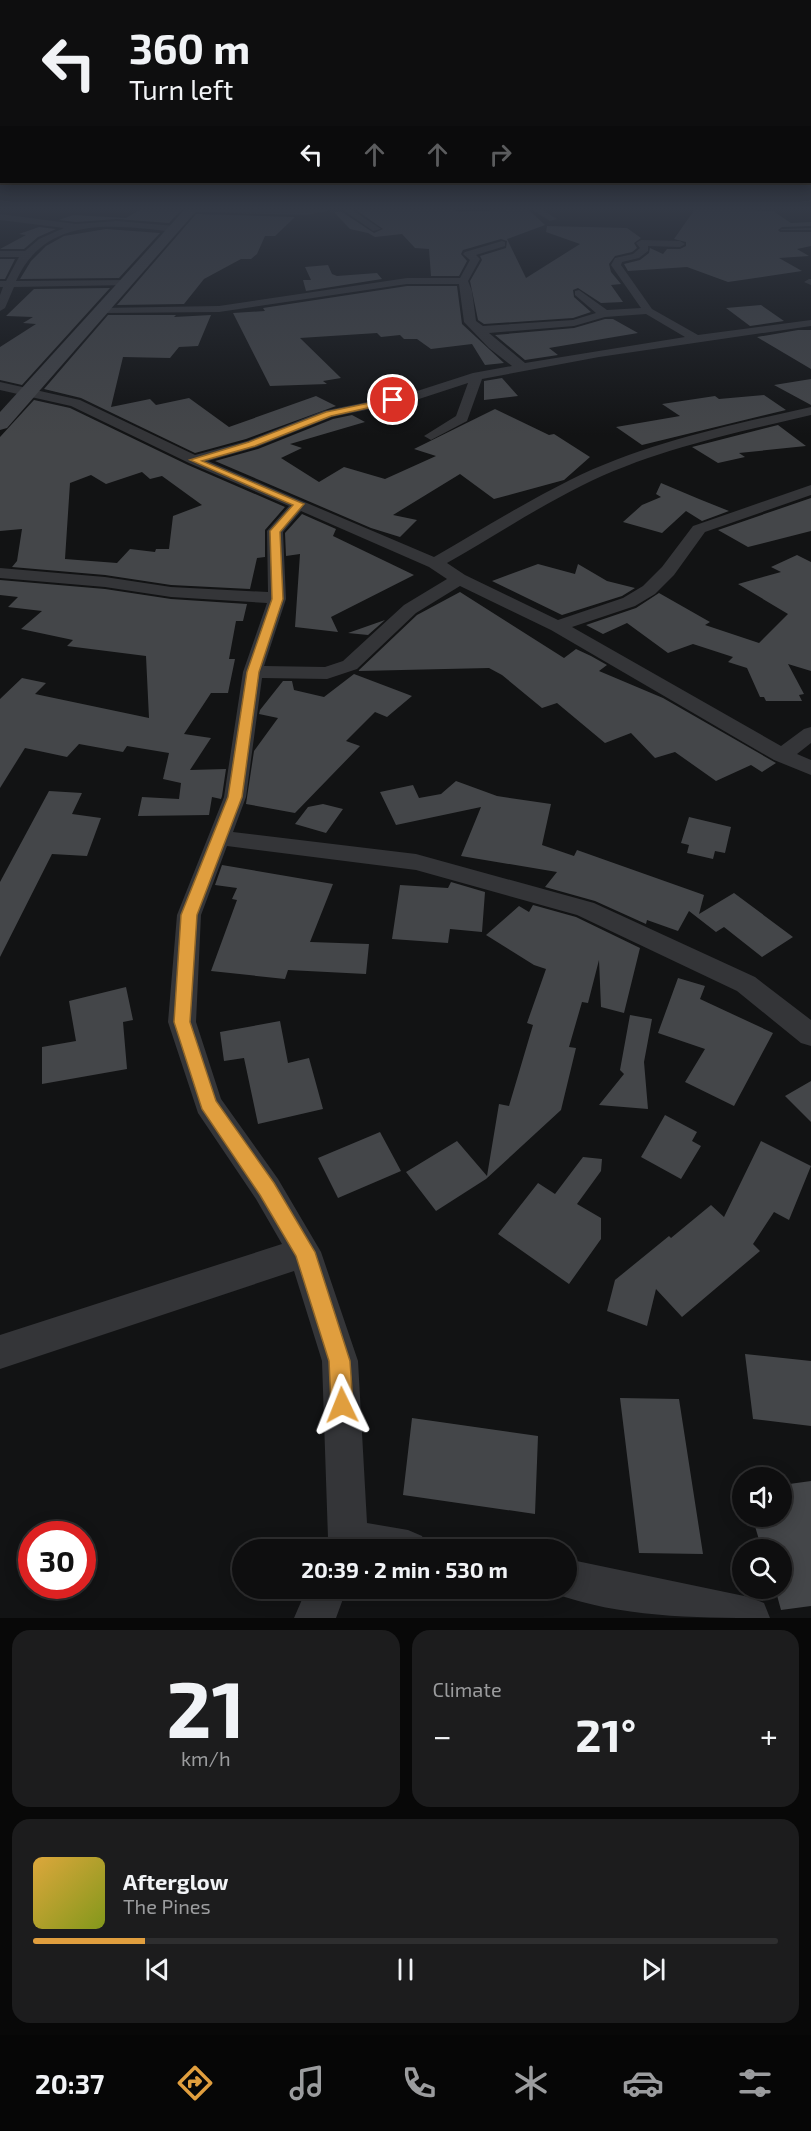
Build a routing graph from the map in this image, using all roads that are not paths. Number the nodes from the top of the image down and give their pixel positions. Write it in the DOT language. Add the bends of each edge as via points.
graph roads {
  1 [pos="5,284"];
  2 [pos="127,285"];
  3 [pos="379,285"];
  4 [pos="464,285"];
  5 [pos="631,285"];
  6 [pos="579,293"];
  7 [pos="0,308"];
  8 [pos="105,310"];
  9 [pos="648,311"];
  10 [pos="604,315"];
  11 [pos="811,323"];
  12 [pos="480,330"];
  13 [pos="694,338"];
  14 [pos="523,368"];
  15 [pos="477,376"];
  16 [pos="0,387"];
  17 [pos="31,392"];
  18 [pos="811,411"];
  19 [pos="0,424"];
  20 [pos="431,436"];
  21 [pos="194,460"];
  22 [pos="811,490"];
  23 [pos="299,504"];
  24 [pos="435,563"];
  25 [pos="0,573"];
  26 [pos="459,579"];
  27 [pos="277,599"];
  28 [pos="557,626"];
  29 [pos="253,672"];
  30 [pos="811,733"];
  31 [pos="782,755"];
  32 [pos="811,768"];
  33 [pos="221,838"];
  34 [pos="811,1035"];
  35 [pos="305,1252"];
  36 [pos="0,1352"];
  37 [pos="345,1539"];
  38 [pos="577,1581"];
  39 [pos="323,1599"];
  40 [pos="315,1618"];
  41 [pos="749,1618"];
  1 -- 7 [label="street"];
  2 -- 8 [label="street"];
  3 -- 8 [label="street" via="219,309"];
  4 -- 12 [label="street" via="470,322"];
  5 -- 9 [label="street"];
  6 -- 10 [label="street"];
  8 -- 17 [label="street"];
  9 -- 10 [label="street"];
  9 -- 13 [label="street"];
  10 -- 12 [label="street" via="573,323"];
  11 -- 13 [label="street"];
  12 -- 14 [label="street"];
  13 -- 14 [label="street"];
  14 -- 15 [label="street"];
  15 -- 20 [label="street" via="462,418"];
  15 -- 21 [label="street" via="414,396 328,414 252,444"];
  16 -- 17 [label="street"];
  17 -- 19 [label="street"];
  17 -- 21 [label="street" via="75,403"];
  18 -- 24 [label="street" via="712,434 611,468 576,483"];
  21 -- 23 [label="street"];
  22 -- 28 [label="street" via="699,529 649,590 629,602"];
  23 -- 24 [label="street"];
  23 -- 27 [label="street" via="275,531"];
  24 -- 26 [label="street"];
  25 -- 27 [label="street"];
  26 -- 28 [label="street"];
  26 -- 29 [label="street" via="410,609 350,665 327,673"];
  27 -- 29 [label="street"];
  28 -- 31 [label="street"];
  29 -- 33 [label="street" via="235,797"];
  30 -- 31 [label="street"];
  31 -- 32 [label="street"];
  33 -- 34 [label="street" via="416,862 585,909 746,984"];
  33 -- 35 [label="street" via="189,915 182,1022 208,1104"];
  35 -- 36 [label="street"];
  35 -- 37 [label="street" via="340,1361"];
  38 -- 41 [label="street"];
  39 -- 40 [label="street"];
}
